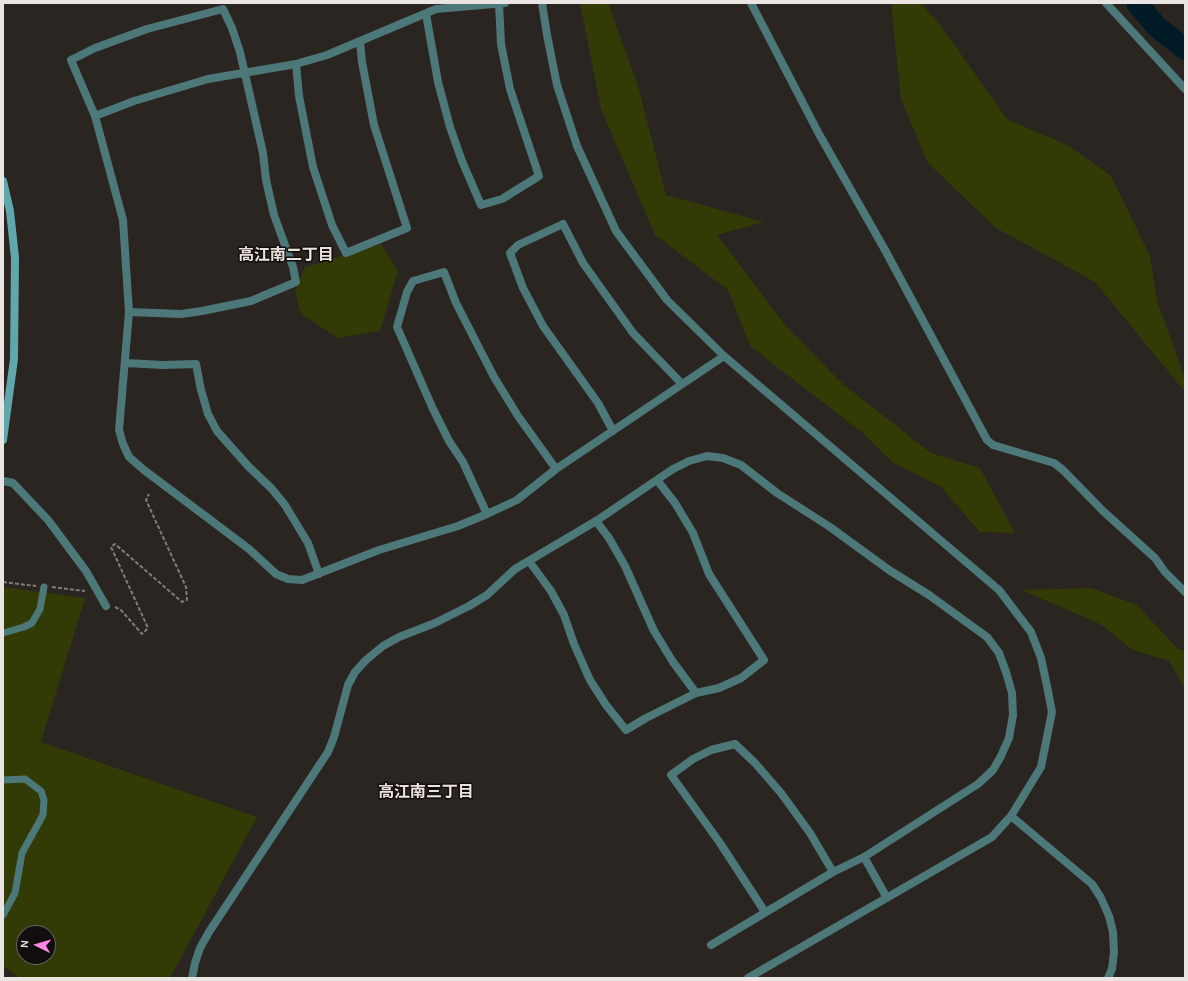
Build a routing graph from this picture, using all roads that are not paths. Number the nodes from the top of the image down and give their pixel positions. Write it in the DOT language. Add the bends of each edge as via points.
graph roads {
  1 [pos="501,3"];
  2 [pos="542,3"];
  3 [pos="751,3"];
  4 [pos="1106,3"];
  5 [pos="426,14"];
  6 [pos="360,42"];
  7 [pos="296,64"];
  8 [pos="244,73"];
  9 [pos="1185,89"];
  10 [pos="95,116"];
  11 [pos="3,181"];
  12 [pos="129,312"];
  13 [pos="724,356"];
  14 [pos="126,363"];
  15 [pos="682,384"];
  16 [pos="613,431"];
  17 [pos="3,440"];
  18 [pos="556,469"];
  19 [pos="657,480"];
  20 [pos="3,481"];
  21 [pos="487,514"];
  22 [pos="596,521"];
  23 [pos="528,561"];
  24 [pos="319,574"];
  25 [pos="44,587"];
  26 [pos="1185,592"];
  27 [pos="106,606"];
  28 [pos="3,633"];
  29 [pos="696,693"];
  30 [pos="3,780"];
  31 [pos="1011,816"];
  32 [pos="864,857"];
  33 [pos="833,872"];
  34 [pos="887,898"];
  35 [pos="765,912"];
  36 [pos="3,915"];
  37 [pos="711,945"];
  38 [pos="192,978"];
  39 [pos="748,978"];
  40 [pos="1108,978"];
  1 -- 5 [label="street" via="436,9"];
  1 -- 5 [label="street" via="501,44 510,88 539,176 502,199 481,205 448,119 438,82"];
  2 -- 13 [label="street" via="546,35 577,146 616,231 668,300"];
  3 -- 26 [label="street" via="819,134 885,250 987,440 994,445 1054,463 1154,558"];
  4 -- 9 [label="street"];
  5 -- 6 [label="street"];
  6 -- 7 [label="street"];
  6 -- 7 [label="street" via="374,125 407,228 346,253 332,225 314,167 299,96"];
  7 -- 8 [label="street"];
  8 -- 10 [label="street" via="208,79 134,101"];
  8 -- 10 [label="street" via="236,40 223,10 148,29 71,60"];
  8 -- 12 [label="street" via="274,215 296,282 251,301 202,311 160,314"];
  10 -- 12 [label="street" via="123,220"];
  11 -- 17 [label="street" via="10,211 15,258 14,359"];
  12 -- 14 [label="street"];
  13 -- 15 [label="street"];
  13 -- 31 [label="street" via="999,590 1032,632 1041,658 1052,712 1041,767"];
  14 -- 24 [label="street" via="196,364 208,414 217,431 285,506 308,543"];
  14 -- 24 [label="street" via="119,430 129,457 249,549 276,574 302,580"];
  15 -- 16 [label="street"];
  15 -- 16 [label="street" via="633,333 603,293 583,263 563,224 518,245 510,253 526,294 543,326 598,403"];
  16 -- 18 [label="street"];
  18 -- 21 [label="street" via="517,500"];
  18 -- 21 [label="street" via="494,378 456,303 444,272 413,281 407,292 397,327 433,409 463,462"];
  19 -- 22 [label="street"];
  19 -- 29 [label="street" via="693,533 709,574 764,660 741,678 719,688"];
  19 -- 32 [label="street" via="689,461 707,456 723,458 741,465 777,493 967,621 987,637 999,653 1012,693 1013,715 1009,738 993,770 951,802"];
  20 -- 27 [label="street" via="13,483 48,520 86,571"];
  21 -- 24 [label="street" via="458,526 379,550"];
  22 -- 23 [label="street"];
  22 -- 29 [label="street" via="625,566 654,631"];
  23 -- 29 [label="street" via="551,591 564,615 590,680 626,730"];
  23 -- 38 [label="street" via="515,569 487,595 469,606 383,646 355,672 348,684 328,752 209,932 200,948"];
  25 -- 28 [label="lane" via="40,609 32,623"];
  30 -- 36 [label="lane" via="25,779 41,791 44,800 43,815 22,853 16,893"];
  31 -- 34 [label="street" via="992,837"];
  31 -- 40 [label="street" via="1092,884 1101,898 1113,932 1114,952"];
  32 -- 33 [label="street"];
  32 -- 34 [label="street"];
  33 -- 35 [label="street"];
  33 -- 35 [label="street" via="810,833 781,793 735,744 711,750 692,759 671,775 724,848"];
  34 -- 39 [label="street"];
  35 -- 37 [label="street"];
}
